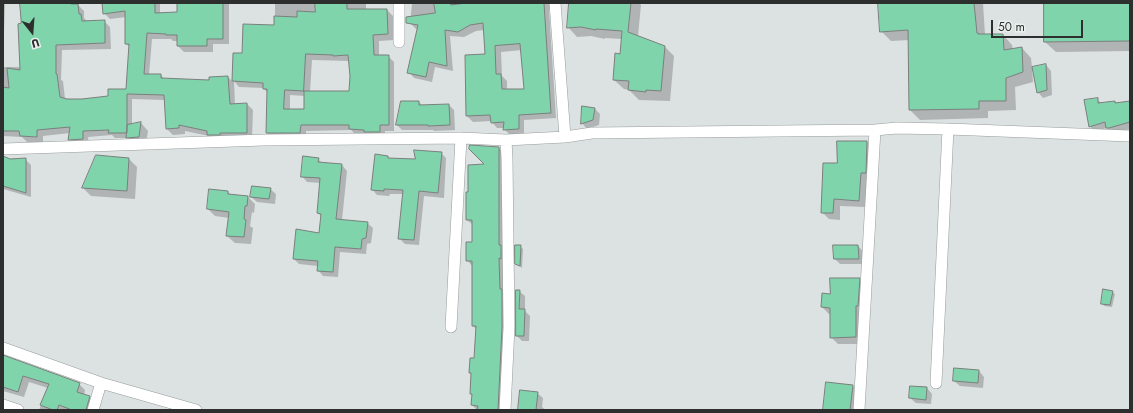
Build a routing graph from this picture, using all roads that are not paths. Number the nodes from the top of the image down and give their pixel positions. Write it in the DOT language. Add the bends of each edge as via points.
graph roads {
  1 [pos="399,3"];
  2 [pos="555,3"];
  3 [pos="399,42"];
  4 [pos="948,129"];
  5 [pos="875,130"];
  6 [pos="1130,136"];
  7 [pos="565,137"];
  8 [pos="460,138"];
  9 [pos="506,140"];
  10 [pos="3,149"];
  11 [pos="450,328"];
  12 [pos="3,348"];
  13 [pos="101,383"];
  14 [pos="936,383"];
  15 [pos="3,405"];
  16 [pos="18,410"];
  17 [pos="93,410"];
  18 [pos="196,410"];
  19 [pos="505,410"];
  20 [pos="859,410"];
  1 -- 3 [label="street"];
  2 -- 7 [label="street"];
  4 -- 5 [label="street"];
  4 -- 6 [label="street"];
  4 -- 14 [label="street"];
  5 -- 7 [label="street" via="592,133"];
  5 -- 20 [label="street"];
  7 -- 9 [label="street"];
  8 -- 9 [label="street"];
  8 -- 10 [label="street" via="264,140"];
  8 -- 11 [label="street"];
  9 -- 19 [label="street" via="509,327"];
  12 -- 13 [label="street"];
  13 -- 17 [label="street"];
  13 -- 18 [label="street"];
  15 -- 16 [label="street"];
}
